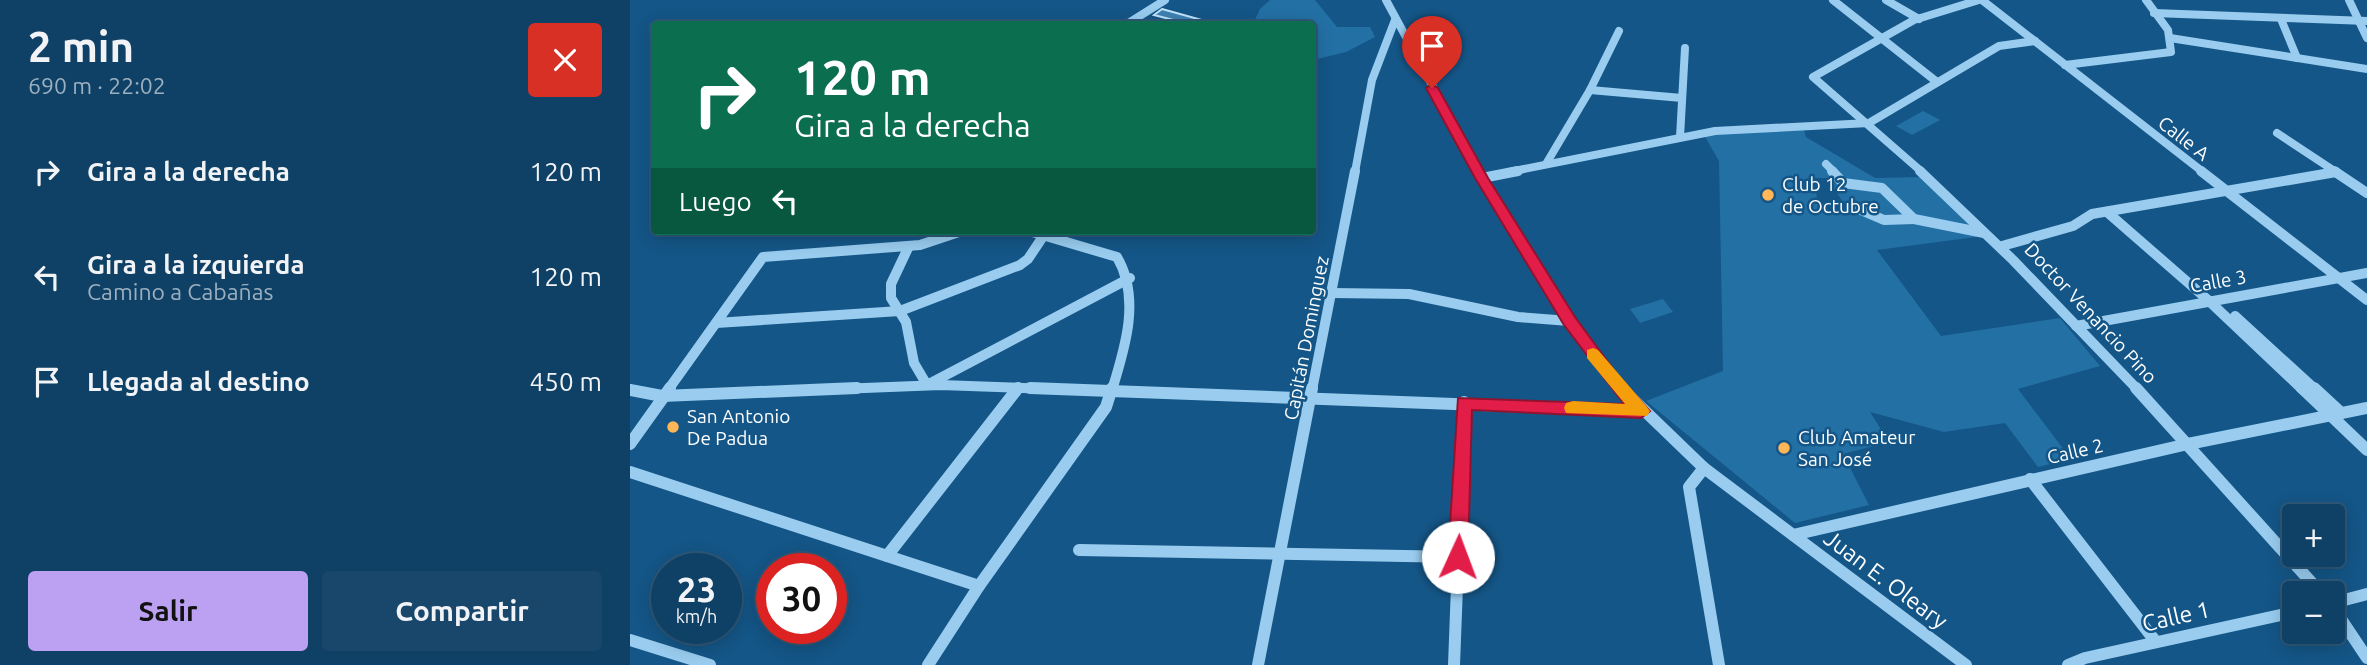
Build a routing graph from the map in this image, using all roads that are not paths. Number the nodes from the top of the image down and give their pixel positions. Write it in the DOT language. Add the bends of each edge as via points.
graph roads {
  1 [pos="1165,0"];
  2 [pos="1386,0"];
  3 [pos="1833,0"];
  4 [pos="1886,0"];
  5 [pos="1980,0"];
  6 [pos="2146,0"];
  7 [pos="2349,0"];
  8 [pos="2154,13"];
  9 [pos="1919,19"];
  10 [pos="2281,19"];
  11 [pos="1395,20"];
  12 [pos="1132,21"];
  13 [pos="2363,21"];
  14 [pos="1619,31"];
  15 [pos="1881,38"];
  16 [pos="2170,38"];
  17 [pos="2367,38"];
  18 [pos="2035,41"];
  19 [pos="1685,48"];
  20 [pos="2297,58"];
  21 [pos="2065,65"];
  22 [pos="2367,69"];
  23 [pos="1937,82"];
  24 [pos="1590,90"];
  25 [pos="1682,98"];
  26 [pos="1869,123"];
  27 [pos="2277,133"];
  28 [pos="1680,137"];
  29 [pos="1546,164"];
  30 [pos="1826,164"];
  31 [pos="2336,172"];
  32 [pos="1482,178"];
  33 [pos="2226,191"];
  34 [pos="2367,193"];
  35 [pos="1856,208"];
  36 [pos="2110,211"];
  37 [pos="1913,219"];
  38 [pos="1987,234"];
  39 [pos="948,235"];
  40 [pos="1043,235"];
  41 [pos="1047,235"];
  42 [pos="909,246"];
  43 [pos="2002,246"];
  44 [pos="2367,273"];
  45 [pos="1130,278"];
  46 [pos="2340,279"];
  47 [pos="1332,293"];
  48 [pos="2212,299"];
  49 [pos="2367,300"];
  50 [pos="900,311"];
  51 [pos="1569,321"];
  52 [pos="716,323"];
  53 [pos="2076,326"];
  54 [pos="927,384"];
  55 [pos="1018,388"];
  56 [pos="630,390"];
  57 [pos="1112,390"];
  58 [pos="663,396"];
  59 [pos="1312,397"];
  60 [pos="1464,402"];
  61 [pos="2367,408"];
  62 [pos="1641,411"];
  63 [pos="2335,415"];
  64 [pos="630,444"];
  65 [pos="2188,444"];
  66 [pos="2367,450"];
  67 [pos="1704,468"];
  68 [pos="630,472"];
  69 [pos="2030,479"];
  70 [pos="1787,532"];
  71 [pos="1079,550"];
  72 [pos="887,556"];
  73 [pos="1280,556"];
  74 [pos="1458,557"];
  75 [pos="2311,581"];
  76 [pos="979,586"];
  77 [pos="2367,594"];
  78 [pos="2345,601"];
  79 [pos="2282,615"];
  80 [pos="2345,624"];
  81 [pos="630,640"];
  82 [pos="2156,642"];
  83 [pos="2367,658"];
  84 [pos="710,665"];
  85 [pos="928,665"];
  86 [pos="1258,665"];
  87 [pos="1454,665"];
  88 [pos="1719,665"];
  89 [pos="1966,665"];
  90 [pos="2068,665"];
  1 -- 12 [label="street"];
  2 -- 11 [label="street, Juan E. Oleary"];
  3 -- 15 [label="street"];
  4 -- 9 [label="street"];
  5 -- 9 [label="street" via="1950,4"];
  5 -- 18 [label="street, Calle A"];
  6 -- 8 [label="street"];
  7 -- 13 [label="street"];
  8 -- 10 [label="street"];
  8 -- 16 [label="street" via="2164,20"];
  9 -- 15 [label="street"];
  10 -- 13 [label="street"];
  10 -- 20 [label="street"];
  11 -- 32 [label="street, Juan E. Oleary"];
  11 -- 47 [label="street, Capitán Dominguez" via="1363,112"];
  13 -- 17 [label="street"];
  14 -- 24 [label="street"];
  15 -- 23 [label="street"];
  15 -- 26 [label="street, Doctor Venancio Pino" via="1813,77"];
  16 -- 20 [label="street"];
  16 -- 21 [label="street" via="2171,52"];
  18 -- 21 [label="street, Calle A"];
  18 -- 23 [label="street" via="1999,46"];
  19 -- 25 [label="street"];
  20 -- 22 [label="street"];
  21 -- 33 [label="street, Calle A"];
  23 -- 26 [label="street"];
  24 -- 25 [label="street"];
  24 -- 29 [label="street"];
  25 -- 28 [label="street"];
  26 -- 28 [label="street"];
  26 -- 38 [label="street, Doctor Venancio Pino"];
  27 -- 31 [label="street"];
  28 -- 29 [label="street"];
  29 -- 32 [label="street"];
  30 -- 37 [label="street" via="1843,183 1882,188"];
  31 -- 33 [label="street"];
  31 -- 34 [label="street"];
  32 -- 51 [label="street, Juan E. Oleary"];
  33 -- 36 [label="street"];
  33 -- 46 [label="street, Calle A"];
  35 -- 37 [label="street" via="1896,223"];
  36 -- 43 [label="street"];
  36 -- 48 [label="street"];
  37 -- 38 [label="street"];
  38 -- 43 [label="street, Doctor Venancio Pino"];
  39 -- 42 [label="street"];
  40 -- 50 [label="street" via="1020,265"];
  41 -- 45 [label="street" via="1117,257"];
  42 -- 50 [label="street" via="891,284 891,298"];
  42 -- 52 [label="street" via="763,257"];
  43 -- 53 [label="street, Doctor Venancio Pino"];
  44 -- 46 [label="street, Calle 3"];
  45 -- 54 [label="street"];
  45 -- 57 [label="street" via="1130,312"];
  46 -- 48 [label="street, Calle 3"];
  46 -- 49 [label="street, Calle A"];
  47 -- 51 [label="street" via="1388,291 1532,321"];
  47 -- 59 [label="street, Capitán Dominguez"];
  48 -- 53 [label="street, Calle 3"];
  48 -- 63 [label="street"];
  50 -- 52 [label="street"];
  50 -- 54 [label="street" via="914,363"];
  51 -- 62 [label="street, Juan E. Oleary"];
  52 -- 58 [label="street"];
  53 -- 65 [label="street, Doctor Venancio Pino"];
  54 -- 55 [label="street"];
  54 -- 58 [label="street"];
  55 -- 57 [label="street"];
  55 -- 72 [label="street"];
  56 -- 58 [label="street"];
  57 -- 59 [label="street"];
  57 -- 76 [label="street" via="1106,407"];
  58 -- 64 [label="street"];
  59 -- 60 [label="street"];
  59 -- 73 [label="street, Capitán Dominguez"];
  60 -- 62 [label="street"];
  60 -- 74 [label="street"];
  61 -- 63 [label="street, Calle 2"];
  62 -- 67 [label="street, Juan E. Oleary"];
  63 -- 65 [label="street, Calle 2"];
  63 -- 66 [label="street"];
  65 -- 69 [label="street, Calle 2"];
  65 -- 75 [label="street, Doctor Venancio Pino"];
  67 -- 70 [label="street, Juan E. Oleary"];
  67 -- 88 [label="street" via="1689,487"];
  68 -- 72 [label="street"];
  69 -- 70 [label="street, Calle 2"];
  69 -- 82 [label="street"];
  70 -- 89 [label="street, Juan E. Oleary"];
  71 -- 73 [label="street"];
  72 -- 76 [label="street"];
  73 -- 74 [label="street"];
  73 -- 86 [label="street, Capitán Dominguez"];
  74 -- 87 [label="street"];
  76 -- 85 [label="street"];
  77 -- 78 [label="street"];
  79 -- 82 [label="street, Calle 1"];
  80 -- 83 [label="street"];
  81 -- 84 [label="street"];
  82 -- 90 [label="street, Calle 1"];
}
